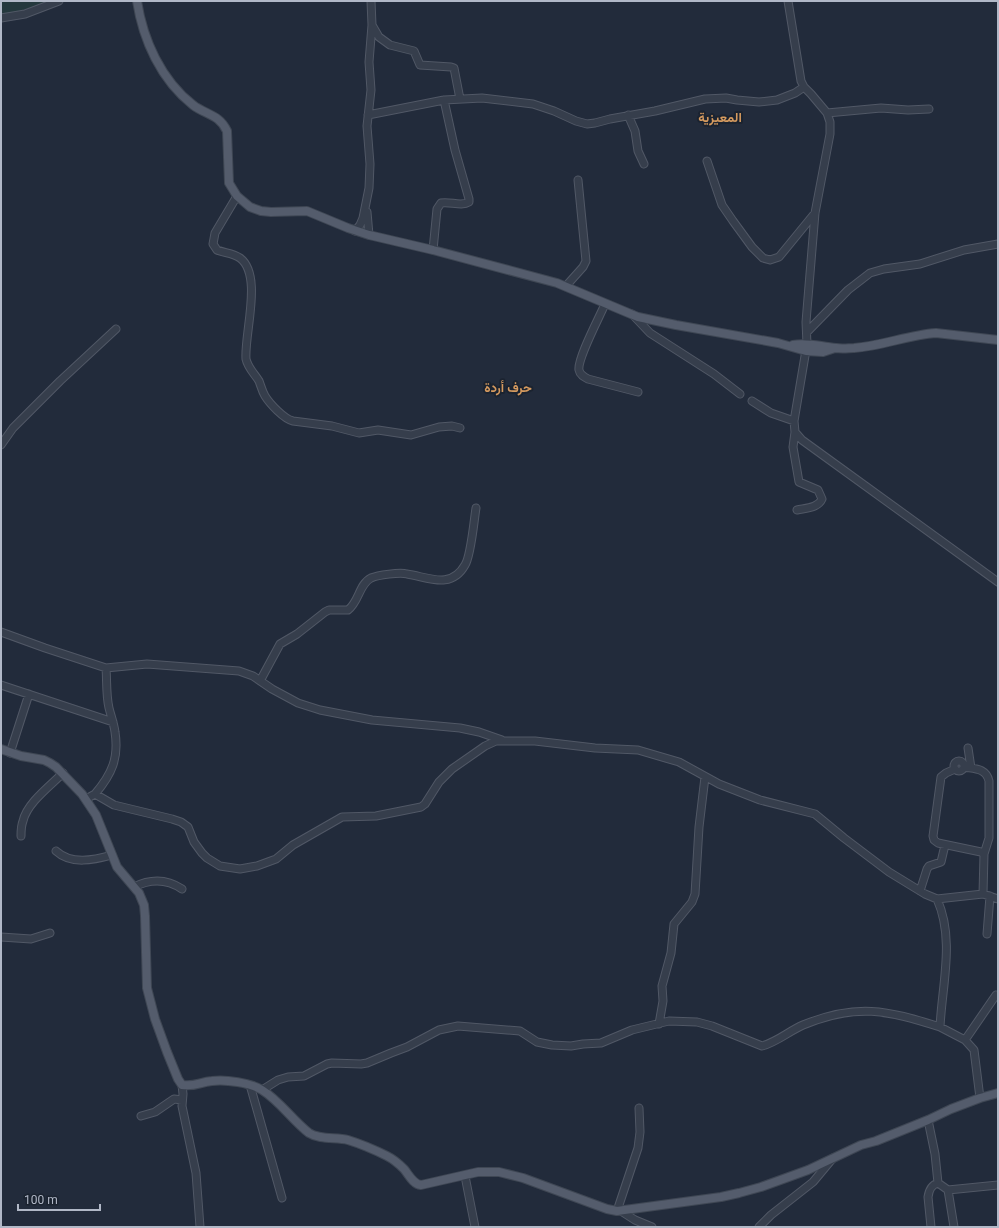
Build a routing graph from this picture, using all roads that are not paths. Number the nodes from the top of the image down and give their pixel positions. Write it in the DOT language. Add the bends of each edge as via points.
graph roads {
  1 [pos="59,1"];
  2 [pos="137,1"];
  3 [pos="371,1"];
  4 [pos="788,1"];
  5 [pos="1,18"];
  6 [pos="372,25"];
  7 [pos="804,87"];
  8 [pos="460,99"];
  9 [pos="444,100"];
  10 [pos="929,109"];
  11 [pos="827,113"];
  12 [pos="368,115"];
  13 [pos="628,115"];
  14 [pos="707,162"];
  15 [pos="644,164"];
  16 [pos="578,180"];
  17 [pos="237,196"];
  18 [pos="368,200"];
  19 [pos="815,213"];
  20 [pos="355,231"];
  21 [pos="369,235"];
  22 [pos="998,244"];
  23 [pos="434,250"];
  24 [pos="566,286"];
  25 [pos="605,304"];
  26 [pos="632,314"];
  27 [pos="116,329"];
  28 [pos="807,332"];
  29 [pos="998,340"];
  30 [pos="807,347"];
  31 [pos="638,392"];
  32 [pos="740,394"];
  33 [pos="752,401"];
  34 [pos="794,421"];
  35 [pos="460,428"];
  36 [pos="795,432"];
  37 [pos="1,444"];
  38 [pos="476,508"];
  39 [pos="797,510"];
  40 [pos="998,582"];
  41 [pos="1,632"];
  42 [pos="106,668"];
  43 [pos="260,681"];
  44 [pos="1,685"];
  45 [pos="29,694"];
  46 [pos="113,722"];
  47 [pos="502,740"];
  48 [pos="968,748"];
  49 [pos="1,749"];
  50 [pos="10,753"];
  51 [pos="967,768"];
  52 [pos="63,773"];
  53 [pos="705,777"];
  54 [pos="95,794"];
  55 [pos="86,799"];
  56 [pos="21,836"];
  57 [pos="945,845"];
  58 [pos="56,851"];
  59 [pos="984,854"];
  60 [pos="112,855"];
  61 [pos="134,887"];
  62 [pos="182,889"];
  63 [pos="920,891"];
  64 [pos="986,895"];
  65 [pos="937,899"];
  66 [pos="998,899"];
  67 [pos="50,933"];
  68 [pos="987,934"];
  69 [pos="1,937"];
  70 [pos="996,994"];
  71 [pos="659,1024"];
  72 [pos="940,1026"];
  73 [pos="965,1040"];
  74 [pos="182,1085"];
  75 [pos="250,1085"];
  76 [pos="262,1090"];
  77 [pos="998,1093"];
  78 [pos="980,1098"];
  79 [pos="182,1100"];
  80 [pos="639,1108"];
  81 [pos="141,1116"];
  82 [pos="928,1120"];
  83 [pos="833,1158"];
  84 [pos="465,1176"];
  85 [pos="938,1183"];
  86 [pos="998,1185"];
  87 [pos="948,1190"];
  88 [pos="282,1198"];
  89 [pos="619,1211"];
  90 [pos="648,1226"];
  91 [pos="200,1227"];
  92 [pos="475,1227"];
  93 [pos="759,1227"];
  94 [pos="931,1227"];
  95 [pos="954,1227"];
  1 -- 5 [label="street" via="25,14"];
  2 -- 17 [label="main road" via="145,36 160,66 193,105 220,119 225,125 229,182"];
  3 -- 6 [label="street"];
  4 -- 7 [label="street" via="798,70"];
  6 -- 8 [label="street" via="379,37 390,45 414,51 420,65 454,68"];
  6 -- 12 [label="street"];
  7 -- 11 [label="street"];
  7 -- 13 [label="street" via="777,100 759,102 726,98 705,99"];
  8 -- 9 [label="street"];
  8 -- 13 [label="street" via="482,98 533,104 588,124"];
  9 -- 12 [label="street"];
  9 -- 23 [label="street" via="469,202 441,203 437,209"];
  10 -- 11 [label="street" via="881,108"];
  11 -- 19 [label="street" via="830,134"];
  12 -- 18 [label="street"];
  13 -- 15 [label="street"];
  14 -- 19 [label="street" via="722,205 763,258 770,260 779,257"];
  16 -- 24 [label="street" via="586,261"];
  17 -- 20 [label="main road" via="250,207 262,211 307,211"];
  17 -- 35 [label="street" via="215,233 213,244 217,250 239,257 248,269 251,294 246,359 264,395 281,414 293,421 332,426 359,433 378,430 411,435 439,427"];
  18 -- 20 [label="street" via="363,218"];
  18 -- 21 [label="street"];
  19 -- 28 [label="street"];
  20 -- 21 [label="main road"];
  21 -- 23 [label="main road"];
  22 -- 28 [label="street" via="964,250 924,263 884,268 870,274 848,290"];
  23 -- 24 [label="main road"];
  24 -- 25 [label="main road"];
  25 -- 26 [label="main road"];
  25 -- 31 [label="street" via="589,338 579,366 580,372 588,379"];
  26 -- 30 [label="main road" via="665,323"];
  26 -- 32 [label="street" via="650,333"];
  27 -- 37 [label="street" via="60,381 13,428"];
  28 -- 30 [label="street"];
  29 -- 30 [label="main road" via="932,333 823,352"];
  30 -- 34 [label="street"];
  33 -- 34 [label="street" via="771,413"];
  34 -- 36 [label="street"];
  36 -- 39 [label="street" via="793,447 799,482 818,490 822,499 816,506"];
  36 -- 40 [label="street" via="802,440"];
  38 -- 43 [label="street" via="466,564 458,574 442,580 406,573 378,576 368,580 348,610 325,612 280,644"];
  41 -- 42 [label="street"];
  42 -- 43 [label="street" via="143,664 220,669 239,671"];
  42 -- 46 [label="street"];
  43 -- 47 [label="street" via="298,703 320,710 372,720 460,728"];
  44 -- 45 [label="street"];
  45 -- 46 [label="street"];
  45 -- 50 [label="street"];
  46 -- 54 [label="street" via="116,733 116,758 108,778"];
  47 -- 53 [label="street" via="638,750 679,762"];
  47 -- 54 [label="street" via="485,746 452,769 421,807 376,816 342,817 293,845 276,859 247,868 229,868 213,862 202,853 188,827 181,822 114,806"];
  48 -- 51 [label="street"];
  49 -- 50 [label="main road"];
  50 -- 52 [label="main road" via="44,760"];
  51 -- 57 [label="street" via="958,761 954,765 955,769 941,777 933,836 936,842"];
  51 -- 59 [label="street" via="983,771 988,775 989,838"];
  52 -- 55 [label="main road"];
  52 -- 56 [label="street" via="28,810 23,820"];
  53 -- 63 [label="street" via="760,800 815,814 889,872"];
  53 -- 71 [label="street" via="695,894 692,902 674,924 670,959 662,986 663,1001"];
  54 -- 55 [label="street"];
  55 -- 60 [label="main road" via="96,815"];
  57 -- 59 [label="street"];
  57 -- 63 [label="street" via="940,862 927,869"];
  58 -- 60 [label="street" via="65,857 85,861"];
  59 -- 64 [label="street"];
  60 -- 61 [label="main road" via="122,875"];
  61 -- 62 [label="street" via="144,882 156,881 173,884"];
  61 -- 74 [label="main road" via="141,898 145,916 147,988 155,1019"];
  63 -- 65 [label="street"];
  64 -- 65 [label="street"];
  64 -- 66 [label="street"];
  64 -- 68 [label="street"];
  65 -- 72 [label="street" via="945,932 946,978"];
  67 -- 69 [label="street" via="30,939"];
  70 -- 73 [label="street"];
  71 -- 72 [label="street" via="676,1021 697,1022 762,1046 802,1025 849,1011 892,1013"];
  71 -- 76 [label="street" via="632,1030 600,1043 571,1046 537,1042 520,1031 451,1026 367,1063 327,1064 304,1076 278,1080"];
  72 -- 73 [label="street"];
  73 -- 78 [label="street" via="974,1053"];
  74 -- 75 [label="main road" via="195,1086 218,1080"];
  74 -- 79 [label="street"];
  75 -- 76 [label="main road"];
  75 -- 88 [label="street"];
  76 -- 84 [label="main road" via="310,1133 351,1141 388,1157 418,1185"];
  77 -- 78 [label="main road"];
  78 -- 82 [label="main road" via="951,1108"];
  79 -- 81 [label="street" via="174,1099 155,1112"];
  79 -- 91 [label="street" via="196,1173"];
  80 -- 89 [label="street" via="638,1148"];
  82 -- 83 [label="main road"];
  82 -- 85 [label="street"];
  83 -- 89 [label="main road" via="808,1170 740,1193"];
  83 -- 93 [label="street" via="813,1182"];
  84 -- 89 [label="main road" via="478,1172 511,1174"];
  84 -- 92 [label="street"];
  85 -- 87 [label="street"];
  85 -- 94 [label="street" via="933,1185 928,1197"];
  86 -- 87 [label="street"];
  87 -- 95 [label="street"];
  89 -- 90 [label="street"];
}
